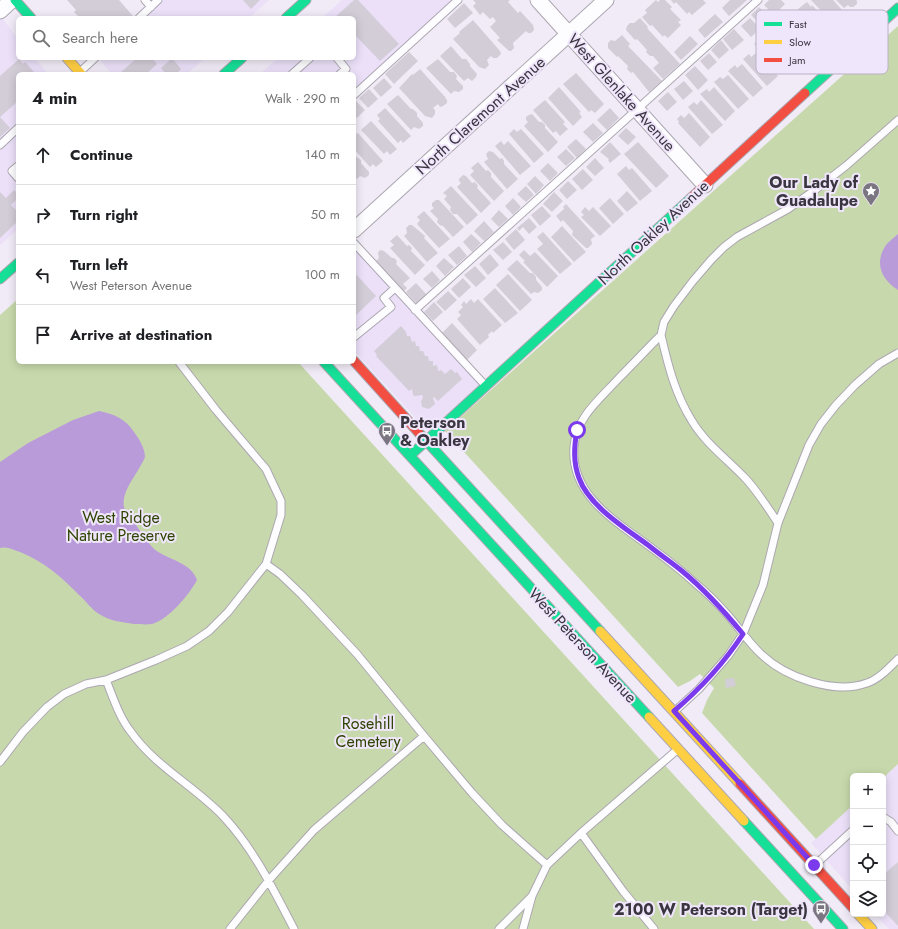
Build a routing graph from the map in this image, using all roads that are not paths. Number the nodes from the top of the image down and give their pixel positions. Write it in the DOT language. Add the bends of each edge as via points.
graph roads {
  1 [pos="12,0"];
  2 [pos="16,0"];
  3 [pos="145,0"];
  4 [pos="158,0"];
  5 [pos="306,0"];
  6 [pos="458,0"];
  7 [pos="538,0"];
  8 [pos="606,0"];
  9 [pos="758,0"];
  10 [pos="151,7"];
  11 [pos="898,8"];
  12 [pos="0,11"];
  13 [pos="30,16"];
  14 [pos="141,16"];
  15 [pos="290,16"];
  16 [pos="888,17"];
  17 [pos="569,34"];
  18 [pos="69,60"];
  19 [pos="93,60"];
  20 [pos="240,60"];
  21 [pos="308,60"];
  22 [pos="338,60"];
  23 [pos="78,72"];
  24 [pos="80,72"];
  25 [pos="226,72"];
  26 [pos="294,72"];
  27 [pos="342,72"];
  28 [pos="826,74"];
  29 [pos="356,93"];
  30 [pos="638,110"];
  31 [pos="898,120"];
  32 [pos="16,130"];
  33 [pos="0,144"];
  34 [pos="16,168"];
  35 [pos="16,176"];
  36 [pos="705,185"];
  37 [pos="356,228"];
  38 [pos="356,245"];
  39 [pos="16,265"];
  40 [pos="0,279"];
  41 [pos="395,288"];
  42 [pos="415,310"];
  43 [pos="356,335"];
  44 [pos="661,335"];
  45 [pos="898,353"];
  46 [pos="356,363"];
  47 [pos="181,364"];
  48 [pos="326,364"];
  49 [pos="486,386"];
  50 [pos="426,440"];
  51 [pos="409,456"];
  52 [pos="778,523"];
  53 [pos="266,564"];
  54 [pos="743,634"];
  55 [pos="898,659"];
  56 [pos="106,680"];
  57 [pos="666,719"];
  58 [pos="424,736"];
  59 [pos="686,741"];
  60 [pos="0,762"];
  61 [pos="886,819"];
  62 [pos="898,830"];
  63 [pos="581,833"];
  64 [pos="850,833"];
  65 [pos="547,865"];
  66 [pos="814,865"];
  67 [pos="269,880"];
  68 [pos="532,896"];
  69 [pos="850,905"];
  70 [pos="861,917"];
  71 [pos="230,929"];
  72 [pos="294,929"];
  73 [pos="499,929"];
  74 [pos="523,929"];
  75 [pos="654,929"];
  76 [pos="843,929"];
  77 [pos="872,929"];
  1 -- 12 [label="street"];
  2 -- 13 [label="main road"];
  3 -- 10 [label="lane"];
  4 -- 10 [label="lane"];
  5 -- 15 [label="main road" via="297,12"];
  6 -- 29 [label="lane"];
  7 -- 17 [label="street, West Glenlake Avenue"];
  8 -- 17 [label="street, North Claremont Avenue"];
  9 -- 30 [label="lane"];
  10 -- 14 [label="lane"];
  11 -- 16 [label="main road, North Oakley Avenue"];
  17 -- 30 [label="street, West Glenlake Avenue"];
  17 -- 37 [label="street, North Claremont Avenue"];
  18 -- 23 [label="main road"];
  19 -- 24 [label="lane"];
  20 -- 25 [label="main road"];
  21 -- 26 [label="lane"];
  22 -- 27 [label="lane" via="346,69"];
  28 -- 36 [label="main road, North Oakley Avenue"];
  30 -- 36 [label="street, West Glenlake Avenue"];
  30 -- 42 [label="lane"];
  31 -- 44 [label="lane" via="815,190 724,247 693,280 664,322"];
  32 -- 33 [label="lane"];
  34 -- 35 [label="lane" via="12,171"];
  36 -- 49 [label="main road, North Oakley Avenue"];
  38 -- 41 [label="lane"];
  39 -- 40 [label="main road"];
  41 -- 42 [label="lane"];
  41 -- 43 [label="lane" via="384,298 391,306"];
  42 -- 49 [label="lane"];
  44 -- 52 [label="lane" via="671,375 692,421 759,494"];
  44 -- 54 [label="lane" via="596,401 577,430 574,447 579,479 587,493 616,522 703,590"];
  45 -- 52 [label="lane" via="879,364 855,385 821,424 808,445"];
  46 -- 50 [label="main road, West Peterson Avenue"];
  47 -- 53 [label="lane" via="266,469 281,501 281,515"];
  48 -- 51 [label="main road, West Peterson Avenue"];
  49 -- 50 [label="main road, North Oakley Avenue"];
  50 -- 51 [label="main road, North Oakley Avenue"];
  50 -- 57 [label="main road, West Peterson Avenue"];
  51 -- 57 [label="main road, West Peterson Avenue"];
  52 -- 54 [label="lane" via="763,585"];
  53 -- 56 [label="lane" via="228,612 209,631 187,646"];
  53 -- 58 [label="lane" via="302,595 357,654"];
  54 -- 55 [label="lane" via="774,664 815,683 852,687 868,683 884,673"];
  54 -- 57 [label="lane" via="728,656 699,689"];
  56 -- 60 [label="lane" via="86,684 55,700 23,732"];
  56 -- 67 [label="lane" via="118,709 134,737 155,759 200,794 224,817 256,858"];
  57 -- 59 [label="main road, West Peterson Avenue"];
  57 -- 59 [label="main road, West Peterson Avenue"];
  58 -- 65 [label="lane" via="497,820"];
  58 -- 67 [label="lane" via="314,830"];
  59 -- 63 [label="lane"];
  59 -- 66 [label="main road, West Peterson Avenue"];
  59 -- 76 [label="main road, West Peterson Avenue"];
  61 -- 62 [label="lane"];
  63 -- 65 [label="lane"];
  63 -- 75 [label="lane"];
  64 -- 66 [label="lane"];
  65 -- 68 [label="lane"];
  66 -- 69 [label="main road, West Peterson Avenue"];
  67 -- 71 [label="lane"];
  67 -- 72 [label="lane"];
  68 -- 73 [label="lane"];
  68 -- 74 [label="lane"];
  70 -- 77 [label="main road"];
}
